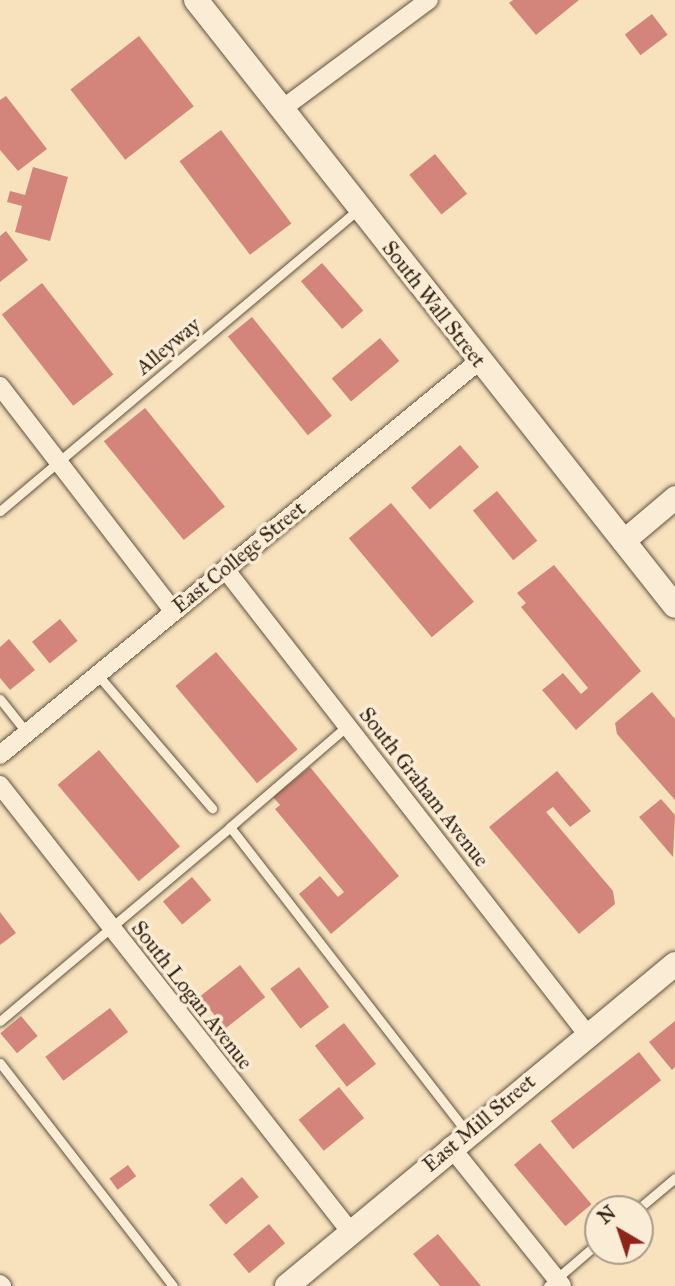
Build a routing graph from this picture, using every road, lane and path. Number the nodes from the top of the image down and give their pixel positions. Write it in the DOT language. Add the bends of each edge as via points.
graph roads {
  1 [pos="196,0"];
  2 [pos="429,0"];
  3 [pos="282,109"];
  4 [pos="359,208"];
  5 [pos="479,361"];
  6 [pos="0,386"];
  7 [pos="58,462"];
  8 [pos="675,497"];
  9 [pos="0,511"];
  10 [pos="623,541"];
  11 [pos="225,569"];
  12 [pos="675,606"];
  13 [pos="173,611"];
  14 [pos="97,674"];
  15 [pos="0,699"];
  16 [pos="347,726"];
  17 [pos="27,733"];
  18 [pos="0,755"];
  19 [pos="0,785"];
  20 [pos="212,808"];
  21 [pos="230,827"];
  22 [pos="111,927"];
  23 [pos="675,964"];
  24 [pos="0,1021"];
  25 [pos="587,1034"];
  26 [pos="0,1063"];
  27 [pos="458,1140"];
  28 [pos="675,1178"];
  29 [pos="654,1196"];
  30 [pos="351,1231"];
  31 [pos="584,1256"];
  32 [pos="555,1283"];
  33 [pos="173,1286"];
  34 [pos="287,1286"];
  1 -- 3 [label="main road, South Wall Street"];
  2 -- 3 [label="street"];
  3 -- 4 [label="main road, South Wall Street"];
  4 -- 5 [label="main road, South Wall Street"];
  4 -- 7 [label="lane, Alleyway"];
  5 -- 10 [label="main road, South Wall Street"];
  5 -- 11 [label="street, East College Street"];
  6 -- 7 [label="street"];
  7 -- 9 [label="lane, Alleyway"];
  7 -- 13 [label="street"];
  8 -- 10 [label="street"];
  10 -- 12 [label="main road, South Wall Street"];
  11 -- 13 [label="street, East College Street"];
  11 -- 16 [label="street, South Graham Avenue"];
  13 -- 14 [label="street, East College Street"];
  14 -- 17 [label="street, East College Street"];
  14 -- 20 [label="lane"];
  15 -- 17 [label="lane"];
  16 -- 21 [label="lane"];
  16 -- 25 [label="street, South Graham Avenue"];
  17 -- 18 [label="street, East College Street"];
  19 -- 22 [label="street, South Logan Avenue"];
  21 -- 22 [label="lane"];
  21 -- 27 [label="lane"];
  22 -- 24 [label="lane"];
  22 -- 30 [label="street, South Logan Avenue"];
  23 -- 25 [label="main road, East Mill Street"];
  25 -- 27 [label="main road, East Mill Street"];
  26 -- 33 [label="lane"];
  27 -- 30 [label="main road, East Mill Street"];
  27 -- 32 [label="street"];
  28 -- 29 [label="lane"];
  30 -- 34 [label="main road, East Mill Street"];
  31 -- 32 [label="lane"];
}
